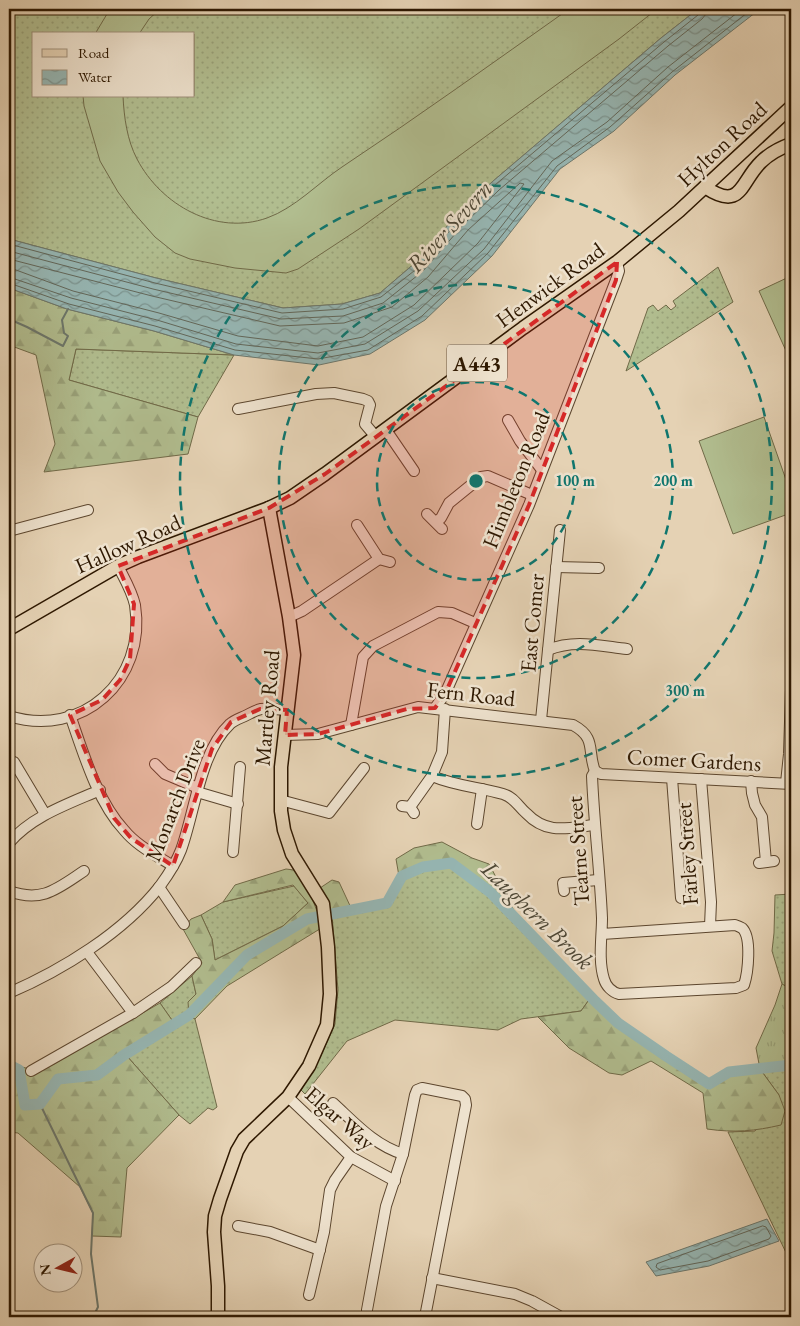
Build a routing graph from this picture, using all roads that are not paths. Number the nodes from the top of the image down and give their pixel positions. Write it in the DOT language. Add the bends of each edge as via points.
graph roads {
  1 [pos="791,107"];
  2 [pos="791,144"];
  3 [pos="705,187"];
  4 [pos="679,211"];
  5 [pos="617,262"];
  6 [pos="238,409"];
  7 [pos="508,420"];
  8 [pos="381,434"];
  9 [pos="542,470"];
  10 [pos="414,471"];
  11 [pos="532,495"];
  12 [pos="269,508"];
  13 [pos="88,510"];
  14 [pos="427,514"];
  15 [pos="356,524"];
  16 [pos="560,530"];
  17 [pos="9,531"];
  18 [pos="380,559"];
  19 [pos="390,562"];
  20 [pos="118,566"];
  21 [pos="556,567"];
  22 [pos="598,568"];
  23 [pos="289,616"];
  24 [pos="475,623"];
  25 [pos="10,626"];
  26 [pos="548,650"];
  27 [pos="627,650"];
  28 [pos="791,690"];
  29 [pos="788,701"];
  30 [pos="434,708"];
  31 [pos="445,709"];
  32 [pos="288,710"];
  33 [pos="70,715"];
  34 [pos="9,716"];
  35 [pos="541,720"];
  36 [pos="352,725"];
  37 [pos="285,735"];
  38 [pos="14,762"];
  39 [pos="155,764"];
  40 [pos="240,767"];
  41 [pos="358,771"];
  42 [pos="595,772"];
  43 [pos="432,776"];
  44 [pos="672,778"];
  45 [pos="701,779"];
  46 [pos="751,781"];
  47 [pos="789,783"];
  48 [pos="482,789"];
  49 [pos="100,790"];
  50 [pos="198,790"];
  51 [pos="280,800"];
  52 [pos="238,804"];
  53 [pos="409,809"];
  54 [pos="45,814"];
  55 [pos="477,825"];
  56 [pos="594,825"];
  57 [pos="9,843"];
  58 [pos="233,852"];
  59 [pos="766,862"];
  60 [pos="173,866"];
  61 [pos="84,871"];
  62 [pos="598,880"];
  63 [pos="159,887"];
  64 [pos="9,891"];
  65 [pos="564,891"];
  66 [pos="680,898"];
  67 [pos="184,924"];
  68 [pos="710,926"];
  69 [pos="602,934"];
  70 [pos="87,952"];
  71 [pos="196,963"];
  72 [pos="9,993"];
  73 [pos="133,1013"];
  74 [pos="31,1071"];
  75 [pos="288,1097"];
  76 [pos="333,1103"];
  77 [pos="403,1154"];
  78 [pos="351,1158"];
  79 [pos="395,1181"];
  80 [pos="238,1226"];
  81 [pos="320,1250"];
  82 [pos="432,1278"];
  83 [pos="309,1295"];
  84 [pos="367,1310"];
  85 [pos="218,1317"];
  86 [pos="425,1317"];
  87 [pos="561,1317"];
  1 -- 3 [label="main road, Hylton Road / A443"];
  2 -- 3 [label="main road" via="759,163 743,188 735,194 717,196"];
  3 -- 4 [label="main road, Hylton Road / A443"];
  4 -- 5 [label="main road, Henwick Road / A443"];
  5 -- 8 [label="main road, Henwick Road / A443"];
  5 -- 9 [label="street, Himbleton Road" via="616,280"];
  6 -- 8 [label="street" via="334,393 368,401 370,405 365,424"];
  7 -- 9 [label="street"];
  8 -- 10 [label="street"];
  8 -- 12 [label="main road, Henwick Road / A443" via="290,498"];
  9 -- 11 [label="street, Himbleton Road"];
  11 -- 14 [label="street" via="488,476 481,477 455,496 439,526"];
  11 -- 24 [label="street, Himbleton Road"];
  12 -- 20 [label="main road, Hallow Road / A443"];
  12 -- 23 [label="main road, Martley Road"];
  13 -- 17 [label="street"];
  15 -- 18 [label="street"];
  16 -- 21 [label="street, East Comer"];
  18 -- 19 [label="street"];
  18 -- 23 [label="street" via="302,611"];
  20 -- 25 [label="main road, Hallow Road / A443"];
  20 -- 33 [label="street" via="134,604 136,628 130,659 120,680 102,700"];
  21 -- 22 [label="street"];
  21 -- 26 [label="street, East Comer"];
  23 -- 32 [label="main road, Martley Road" via="294,655"];
  24 -- 30 [label="street, Himbleton Road" via="445,694"];
  24 -- 36 [label="street" via="452,613 438,612 373,646 363,657"];
  26 -- 27 [label="street" via="576,643"];
  26 -- 35 [label="street, East Comer"];
  28 -- 29 [label="street"];
  29 -- 47 [label="street"];
  30 -- 31 [label="street, Fern Road"];
  30 -- 36 [label="street, Fern Road" via="407,709"];
  31 -- 35 [label="street, Fern Road"];
  31 -- 43 [label="street" via="442,752"];
  32 -- 37 [label="main road, Martley Road"];
  32 -- 50 [label="street, Monarch Drive" via="260,709 231,722 212,749"];
  33 -- 34 [label="street" via="47,721"];
  33 -- 49 [label="street"];
  35 -- 42 [label="street, Fern Road" via="566,723 582,730 591,744"];
  36 -- 37 [label="street, Fern Road" via="318,734"];
  37 -- 51 [label="main road, Martley Road"];
  38 -- 54 [label="street"];
  39 -- 50 [label="street" via="165,774"];
  40 -- 52 [label="street"];
  41 -- 51 [label="street" via="330,813"];
  42 -- 44 [label="street, Comer Gardens"];
  42 -- 56 [label="street, Tearne Street" via="592,776"];
  43 -- 48 [label="street"];
  43 -- 53 [label="street"];
  44 -- 45 [label="street, Comer Gardens"];
  44 -- 66 [label="street"];
  45 -- 46 [label="street, Comer Gardens"];
  45 -- 68 [label="street, Farley Street"];
  46 -- 47 [label="street, Comer Gardens"];
  46 -- 59 [label="street" via="755,806 762,817"];
  48 -- 55 [label="street"];
  48 -- 56 [label="street" via="513,799 540,825 558,830"];
  49 -- 54 [label="street"];
  49 -- 60 [label="street" via="114,818 131,838"];
  50 -- 52 [label="street"];
  50 -- 60 [label="street, Monarch Drive"];
  51 -- 75 [label="main road, Martley Road" via="284,830 292,854 323,904 330,994 327,1025 309,1066"];
  52 -- 58 [label="street"];
  54 -- 57 [label="street"];
  56 -- 62 [label="street, Tearne Street"];
  60 -- 63 [label="street, Monarch Drive"];
  61 -- 64 [label="street" via="50,893 33,896"];
  62 -- 65 [label="street" via="563,883"];
  62 -- 69 [label="street, Tearne Street"];
  63 -- 67 [label="street"];
  63 -- 70 [label="street, Monarch Drive"];
  68 -- 69 [label="street"];
  68 -- 69 [label="street, Tearne Street" via="735,925 742,928 748,946 744,985 736,988 613,992 604,981 602,971"];
  70 -- 72 [label="street, Monarch Drive"];
  70 -- 73 [label="street"];
  71 -- 73 [label="street" via="172,987"];
  73 -- 74 [label="street"];
  75 -- 78 [label="street, Elgar Way"];
  75 -- 85 [label="main road" via="244,1139 220,1199 214,1232"];
  76 -- 77 [label="street" via="375,1141"];
  77 -- 79 [label="street"];
  77 -- 82 [label="street" via="417,1090 422,1088 465,1099"];
  78 -- 79 [label="street, Elgar Way"];
  78 -- 81 [label="street" via="330,1190"];
  79 -- 84 [label="street" via="386,1206"];
  80 -- 81 [label="street" via="270,1232"];
  81 -- 83 [label="street"];
  82 -- 86 [label="street"];
  82 -- 87 [label="street" via="515,1294"];
}
